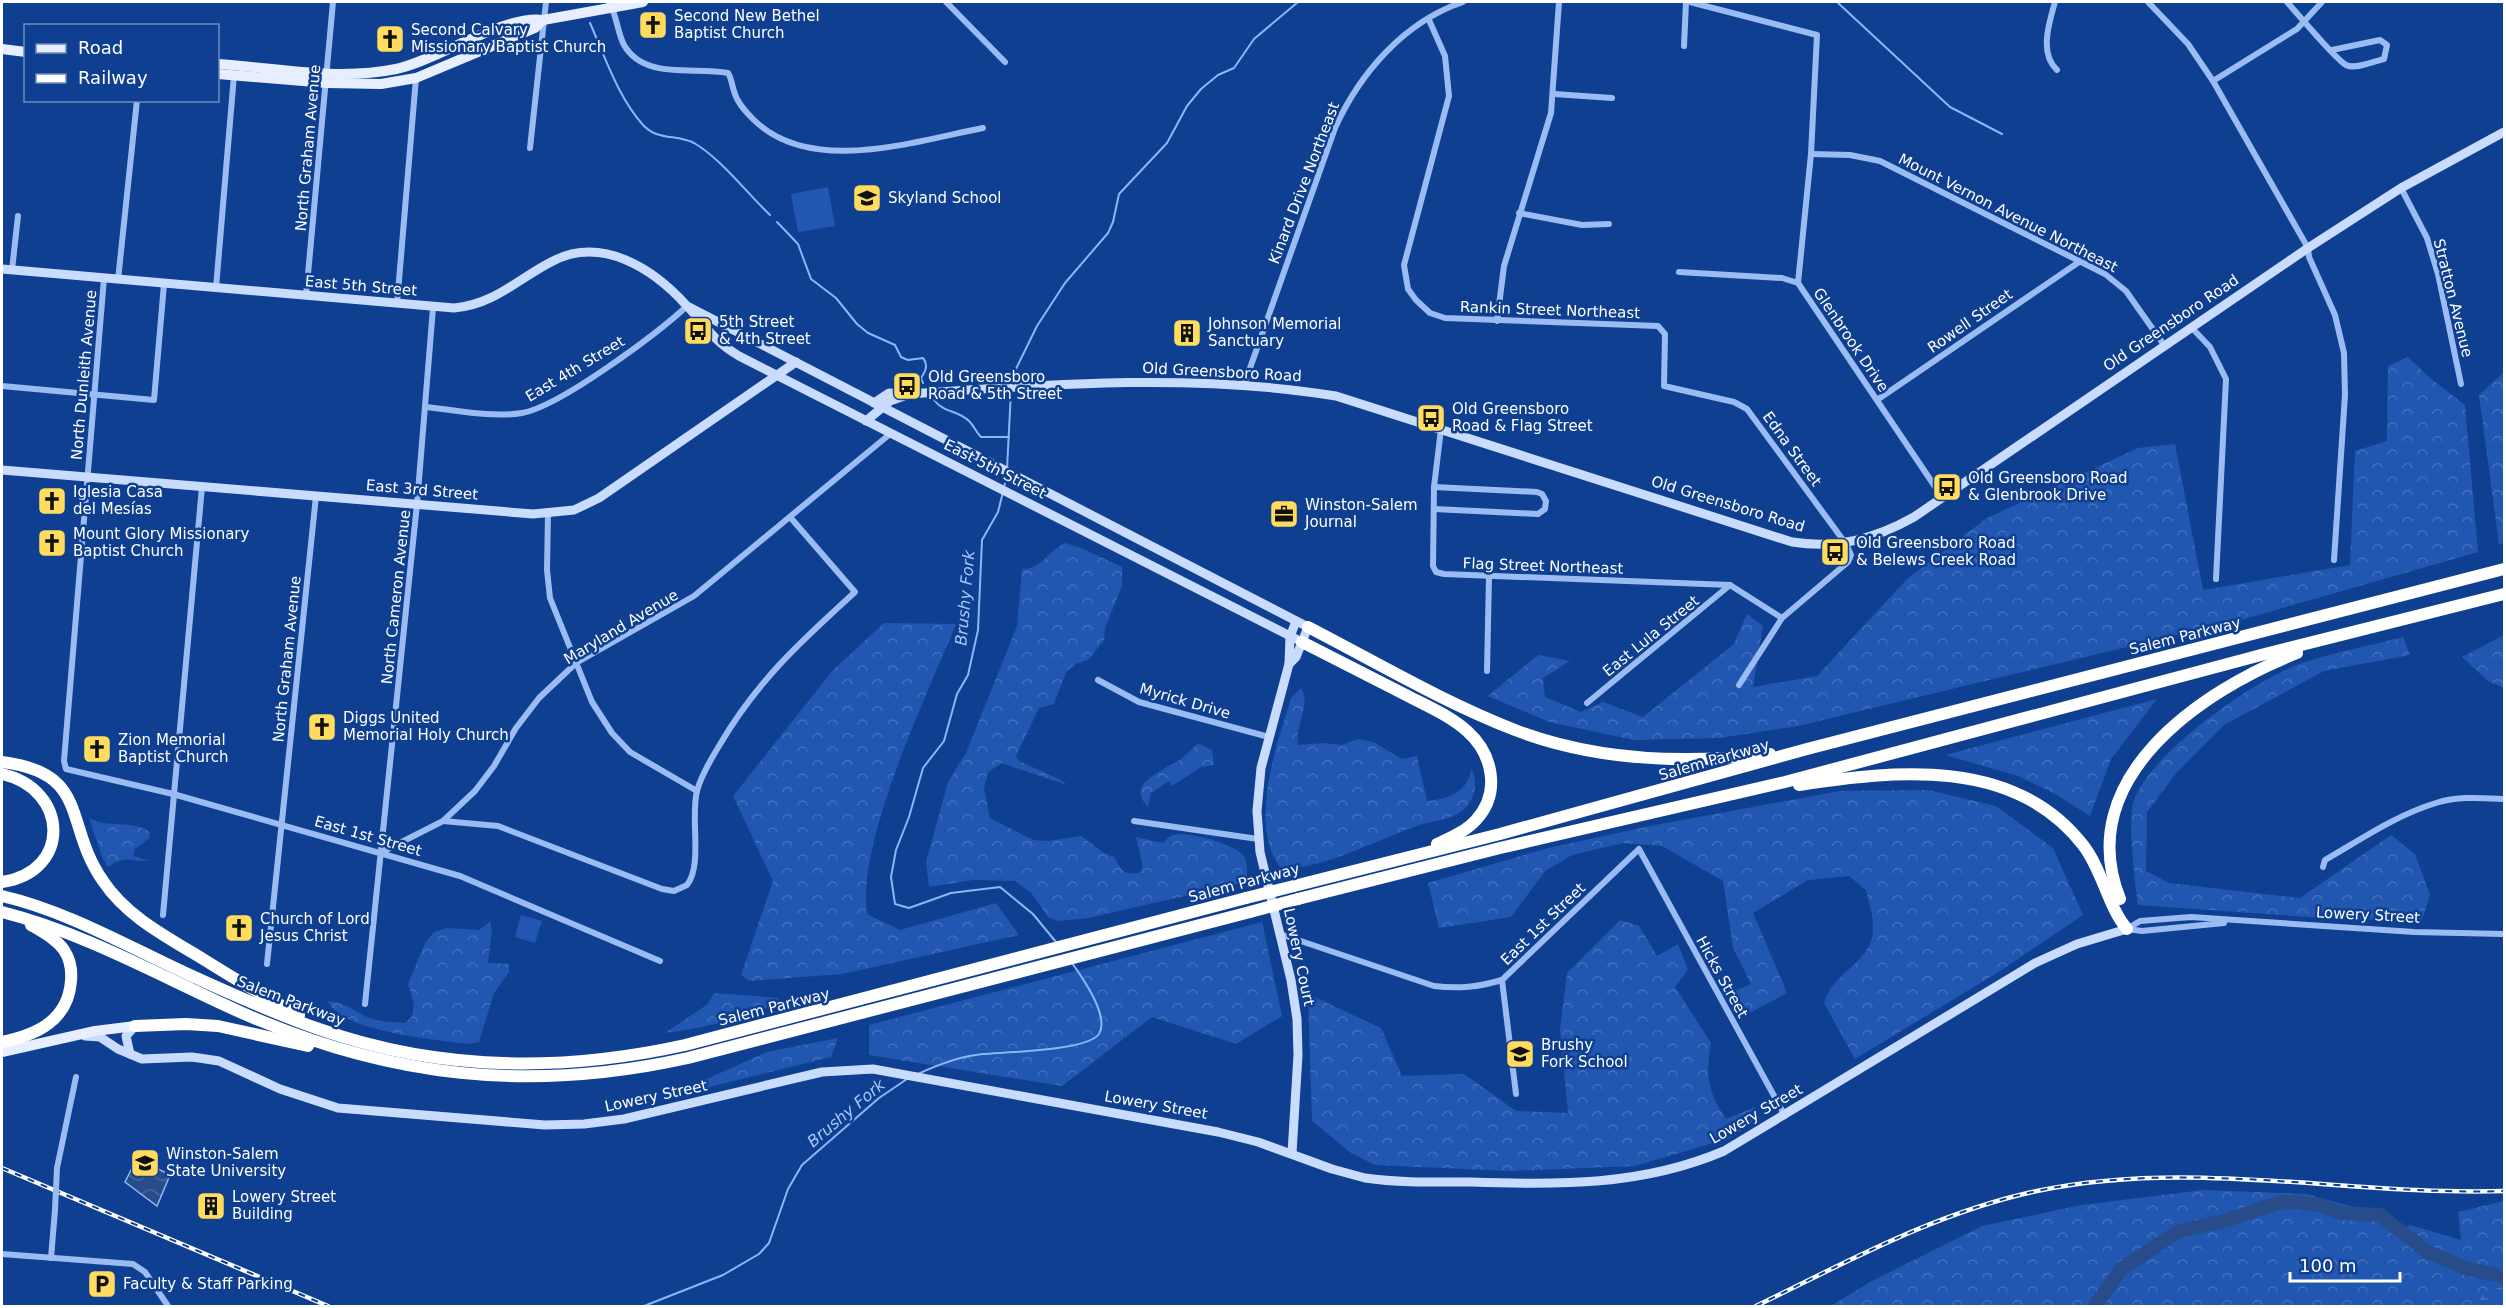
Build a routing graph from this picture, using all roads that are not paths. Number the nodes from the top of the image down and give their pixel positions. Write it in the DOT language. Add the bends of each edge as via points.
graph roads {
  1 [pos="333,2"];
  2 [pos="546,2"];
  3 [pos="643,2"];
  4 [pos="946,2"];
  5 [pos="1463,2"];
  6 [pos="1558,2"];
  7 [pos="1688,2"];
  8 [pos="2055,2"];
  9 [pos="2148,2"];
  10 [pos="2287,2"];
  11 [pos="2322,2"];
  12 [pos="611,5"];
  13 [pos="543,20"];
  14 [pos="1429,20"];
  15 [pos="2305,22"];
  16 [pos="465,42"];
  17 [pos="1684,46"];
  18 [pos="2,49"];
  19 [pos="2332,50"];
  20 [pos="24,52"];
  21 [pos="1005,62"];
  22 [pos="219,64"];
  23 [pos="2057,70"];
  24 [pos="219,74"];
  25 [pos="234,75"];
  26 [pos="327,78"];
  27 [pos="416,78"];
  28 [pos="2213,81"];
  29 [pos="1554,94"];
  30 [pos="1612,98"];
  31 [pos="137,102"];
  32 [pos="983,128"];
  33 [pos="2505,132"];
  34 [pos="530,148"];
  35 [pos="1811,154"];
  36 [pos="2401,188"];
  37 [pos="1519,213"];
  38 [pos="18,216"];
  39 [pos="1609,224"];
  40 [pos="2308,248"];
  41 [pos="2079,262"];
  42 [pos="7,269"];
  43 [pos="1679,272"];
  44 [pos="104,278"];
  45 [pos="118,280"];
  46 [pos="164,284"];
  47 [pos="1798,284"];
  48 [pos="216,288"];
  49 [pos="306,296"];
  50 [pos="397,304"];
  51 [pos="687,306"];
  52 [pos="433,308"];
  53 [pos="1497,321"];
  54 [pos="2191,327"];
  55 [pos="2163,345"];
  56 [pos="796,362"];
  57 [pos="777,376"];
  58 [pos="2461,384"];
  59 [pos="1244,385"];
  60 [pos="2,386"];
  61 [pos="1664,386"];
  62 [pos="94,394"];
  63 [pos="1877,400"];
  64 [pos="878,405"];
  65 [pos="426,407"];
  66 [pos="866,421"];
  67 [pos="1442,429"];
  68 [pos="890,434"];
  69 [pos="2,470"];
  70 [pos="87,477"];
  71 [pos="202,487"];
  72 [pos="1434,488"];
  73 [pos="316,496"];
  74 [pos="1942,497"];
  75 [pos="417,504"];
  76 [pos="1434,509"];
  77 [pos="548,514"];
  78 [pos="790,517"];
  79 [pos="1846,544"];
  80 [pos="2334,560"];
  81 [pos="2505,569"];
  82 [pos="1489,576"];
  83 [pos="2216,579"];
  84 [pos="1730,585"];
  85 [pos="2505,594"];
  86 [pos="1782,618"];
  87 [pos="1296,621"];
  88 [pos="1308,627"];
  89 [pos="2334,638"];
  90 [pos="1296,640"];
  91 [pos="576,663"];
  92 [pos="1487,671"];
  93 [pos="1098,680"];
  94 [pos="1739,685"];
  95 [pos="1587,703"];
  96 [pos="1269,737"];
  97 [pos="1807,749"];
  98 [pos="64,761"];
  99 [pos="2,762"];
  100 [pos="2,774"];
  101 [pos="697,791"];
  102 [pos="173,794"];
  103 [pos="1732,795"];
  104 [pos="2505,800"];
  105 [pos="443,821"];
  106 [pos="1134,821"];
  107 [pos="281,824"];
  108 [pos="1258,839"];
  109 [pos="1639,849"];
  110 [pos="381,852"];
  111 [pos="1417,854"];
  112 [pos="2323,867"];
  113 [pos="2,882"];
  114 [pos="2,896"];
  115 [pos="2,912"];
  116 [pos="163,915"];
  117 [pos="18,916"];
  118 [pos="2127,929"];
  119 [pos="1280,934"];
  120 [pos="2505,934"];
  121 [pos="660,961"];
  122 [pos="267,964"];
  123 [pos="1502,980"];
  124 [pos="365,1004"];
  125 [pos="135,1026"];
  126 [pos="79,1036"];
  127 [pos="345,1038"];
  128 [pos="2,1042"];
  129 [pos="2,1052"];
  130 [pos="130,1054"];
  131 [pos="368,1058"];
  132 [pos="76,1077"];
  133 [pos="1516,1094"];
  134 [pos="1785,1117"];
  135 [pos="1292,1153"];
  136 [pos="2,1254"];
  137 [pos="51,1258"];
  138 [pos="168,1306"];
  1 -- 26 [label="street, North Graham Avenue"];
  2 -- 13 [label="street"];
  3 -- 12 [label="main road"];
  4 -- 21 [label="street"];
  5 -- 14 [label="street, Kinard Drive Northeast"];
  6 -- 29 [label="street"];
  7 -- 17 [label="street"];
  7 -- 35 [label="street, Glenbrook Drive" via="1817,35"];
  8 -- 23 [label="street" via="2047,47 2049,62"];
  9 -- 28 [label="street" via="2188,44"];
  10 -- 15 [label="street"];
  11 -- 15 [label="street"];
  12 -- 13 [label="main road"];
  12 -- 32 [label="street" via="623,43 631,54 664,70 728,73 738,100 755,121 802,145 835,151 861,150"];
  13 -- 16 [label="main road" via="532,18"];
  13 -- 27 [label="main road" via="535,28"];
  13 -- 34 [label="street"];
  14 -- 53 [label="street, Rankin Street Northeast" via="1445,56 1449,96 1404,265 1408,289 1430,313"];
  14 -- 59 [label="street, Kinard Drive Northeast" via="1382,55 1343,110"];
  15 -- 19 [label="street"];
  15 -- 28 [label="street"];
  16 -- 26 [label="main road" via="399,69"];
  16 -- 27 [label="main road" via="464,50 424,68"];
  18 -- 20 [label="main road"];
  19 -- 19 [label="street" via="2380,40 2387,45 2384,59 2354,66 2347,65"];
  22 -- 26 [label="main road"];
  24 -- 25 [label="main road"];
  25 -- 26 [label="main road"];
  25 -- 48 [label="street"];
  26 -- 27 [label="main road" via="381,84"];
  26 -- 49 [label="street, North Graham Avenue"];
  27 -- 50 [label="street"];
  28 -- 40 [label="street"];
  29 -- 30 [label="street"];
  29 -- 37 [label="street"];
  31 -- 45 [label="street, North Dunleith Avenue"];
  33 -- 36 [label="street, Old Greensboro Road"];
  35 -- 41 [label="street, Mount Vernon Avenue Northeast" via="1880,161"];
  35 -- 47 [label="street, Glenbrook Drive"];
  36 -- 40 [label="street, Old Greensboro Road"];
  36 -- 58 [label="street, Stratton Avenue" via="2427,238"];
  37 -- 39 [label="street" via="1582,225"];
  37 -- 53 [label="street" via="1504,266"];
  38 -- 42 [label="street"];
  40 -- 54 [label="street, Old Greensboro Road"];
  40 -- 80 [label="street" via="2344,353 2345,396"];
  41 -- 55 [label="street, Mount Vernon Avenue Northeast" via="2126,291"];
  41 -- 63 [label="street, Rowell Street"];
  42 -- 44 [label="street, East 5th Street"];
  43 -- 47 [label="street" via="1782,278"];
  44 -- 45 [label="street, East 5th Street"];
  44 -- 62 [label="street, North Dunleith Avenue"];
  45 -- 46 [label="street, East 5th Street"];
  46 -- 48 [label="street, East 5th Street"];
  46 -- 62 [label="street" via="154,400"];
  47 -- 63 [label="street, Glenbrook Drive"];
  48 -- 49 [label="street, East 5th Street"];
  49 -- 50 [label="street, East 5th Street"];
  50 -- 52 [label="street, East 5th Street"];
  51 -- 52 [label="street, East 5th Street" via="633,263 609,253 588,251 556,259 480,303 462,308"];
  51 -- 56 [label="street, East 5th Street"];
  51 -- 57 [label="street, East 5th Street" via="721,345"];
  51 -- 65 [label="street, East 4th Street" via="655,334 537,409 513,415"];
  52 -- 65 [label="street, North Cameron Avenue"];
  53 -- 61 [label="street, Rankin Street Northeast" via="1658,326 1665,334"];
  54 -- 55 [label="street, Old Greensboro Road"];
  54 -- 83 [label="street" via="2210,347 2226,379"];
  55 -- 74 [label="street, Old Greensboro Road"];
  56 -- 57 [label="street, East 3rd Street"];
  56 -- 64 [label="street, East 5th Street"];
  57 -- 66 [label="street, East 5th Street"];
  57 -- 77 [label="street, East 3rd Street" via="599,498 574,510"];
  59 -- 64 [label="street, Old Greensboro Road" via="1122,382 889,393"];
  59 -- 67 [label="street, Old Greensboro Road" via="1336,396"];
  60 -- 62 [label="street"];
  61 -- 79 [label="street, Edna Street" via="1734,402 1747,410"];
  62 -- 70 [label="street, North Dunleith Avenue"];
  63 -- 74 [label="street, Glenbrook Drive"];
  64 -- 66 [label="street, Old Greensboro Road"];
  64 -- 87 [label="street, East 5th Street"];
  65 -- 75 [label="street, North Cameron Avenue"];
  66 -- 68 [label="street, East 5th Street"];
  67 -- 72 [label="street, Flag Street Northeast"];
  67 -- 79 [label="street, Old Greensboro Road" via="1792,542"];
  68 -- 78 [label="street, Maryland Avenue"];
  68 -- 90 [label="street, East 5th Street"];
  69 -- 70 [label="street, East 3rd Street"];
  70 -- 71 [label="street, East 3rd Street"];
  70 -- 98 [label="street, North Dunleith Avenue"];
  71 -- 73 [label="street, East 3rd Street"];
  71 -- 102 [label="street"];
  72 -- 76 [label="street, Flag Street Northeast"];
  72 -- 76 [label="street" via="1537,492 1546,501 1545,509 1538,514"];
  73 -- 75 [label="street, East 3rd Street"];
  73 -- 107 [label="street, North Graham Avenue"];
  74 -- 79 [label="street, Old Greensboro Road" via="1885,533"];
  75 -- 77 [label="street, East 3rd Street"];
  75 -- 110 [label="street, North Cameron Avenue"];
  76 -- 82 [label="street, Flag Street Northeast" via="1436,572"];
  77 -- 91 [label="street" via="550,598"];
  78 -- 91 [label="street, Maryland Avenue" via="685,603"];
  78 -- 101 [label="street" via="855,592 783,658 757,688 733,722"];
  79 -- 86 [label="street" via="1851,555 1848,562"];
  81 -- 97 [label="highway, Salem Parkway"];
  82 -- 84 [label="street, Flag Street Northeast"];
  82 -- 92 [label="street"];
  84 -- 86 [label="street"];
  84 -- 95 [label="street, East Lula Street"];
  85 -- 89 [label="highway, Salem Parkway"];
  86 -- 94 [label="street"];
  87 -- 88 [label="street, East 5th Street"];
  87 -- 90 [label="street, Lowery Court"];
  88 -- 90 [label="street, Lowery Court"];
  88 -- 97 [label="highway" via="1492,720 1567,745 1618,755 1688,760"];
  89 -- 103 [label="highway, Salem Parkway"];
  89 -- 118 [label="highway" via="2278,660 2224,689 2180,722 2136,767 2117,802 2109,837 2111,871 2127,917"];
  90 -- 96 [label="street, Lowery Court" via="1296,657 1288,664"];
  90 -- 111 [label="highway" via="1444,715 1469,733 1484,753 1491,778 1484,809 1463,831"];
  91 -- 101 [label="street" via="592,702 620,743"];
  91 -- 105 [label="street, Maryland Avenue" via="539,698 476,791"];
  93 -- 96 [label="street, Myrick Drive" via="1138,702"];
  96 -- 108 [label="street, Lowery Court" via="1259,782"];
  97 -- 111 [label="highway, Salem Parkway"];
  98 -- 102 [label="street, East 1st Street" via="70,771"];
  99 -- 127 [label="highway" via="34,768 58,783 71,802 96,870 109,890 136,916 261,995"];
  100 -- 113 [label="highway" via="22,781 40,794 51,812 54,827 50,848 42,862 22,877"];
  101 -- 105 [label="street" via="693,869 687,885 675,891 639,881 498,826"];
  102 -- 107 [label="street, East 1st Street"];
  102 -- 116 [label="street"];
  103 -- 118 [label="highway" via="1890,774 1943,775 1998,787 2043,808 2073,833 2097,867 2119,920"];
  103 -- 131 [label="highway, Salem Parkway, bridge" via="1500,848 697,1056 609,1073 501,1078 420,1070"];
  104 -- 112 [label="street" via="2466,797 2436,802 2335,854 2325,860"];
  105 -- 110 [label="street, Maryland Avenue"];
  106 -- 108 [label="street"];
  107 -- 110 [label="street, East 1st Street"];
  107 -- 122 [label="street, North Graham Avenue"];
  108 -- 119 [label="street, Lowery Court"];
  109 -- 123 [label="street, East 1st Street"];
  109 -- 134 [label="street, Hicks Street"];
  110 -- 121 [label="street, East 1st Street" via="480,883"];
  110 -- 124 [label="street, North Cameron Avenue"];
  111 -- 127 [label="highway, Salem Parkway, bridge" via="685,1045 607,1060 528,1065 475,1063 397,1052"];
  114 -- 127 [label="highway, Salem Parkway" via="62,916 271,1011"];
  115 -- 117 [label="highway, Salem Parkway"];
  117 -- 128 [label="highway" via="63,948 70,964 71,984 62,1011 50,1024 34,1034"];
  117 -- 131 [label="highway, Salem Parkway" via="63,931 266,1023"];
  118 -- 120 [label="street, Lowery Street" via="2140,921 2176,917 2414,933"];
  118 -- 134 [label="street, Lowery Street" via="2035,963"];
  119 -- 123 [label="street, East 1st Street" via="1434,986 1458,989"];
  119 -- 135 [label="street, Lowery Court" via="1298,1036"];
  123 -- 133 [label="street"];
  125 -- 126 [label="main road"];
  125 -- 130 [label="street" via="126,1036"];
  125 -- 131 [label="highway" via="218,1026"];
  126 -- 129 [label="main road"];
  126 -- 130 [label="street, Lowery Street" via="100,1037"];
  130 -- 135 [label="street, Lowery Street" via="142,1059 192,1057 219,1061 280,1089 338,1108 545,1125 624,1119 834,1070 889,1071 1218,1132"];
  132 -- 137 [label="street, bridge" via="57,1168"];
  134 -- 135 [label="street, Lowery Street" via="1743,1142 1695,1163 1644,1177 1596,1183 1377,1180 1343,1173"];
  136 -- 137 [label="street"];
  137 -- 138 [label="street" via="136,1266 145,1272"];
}
